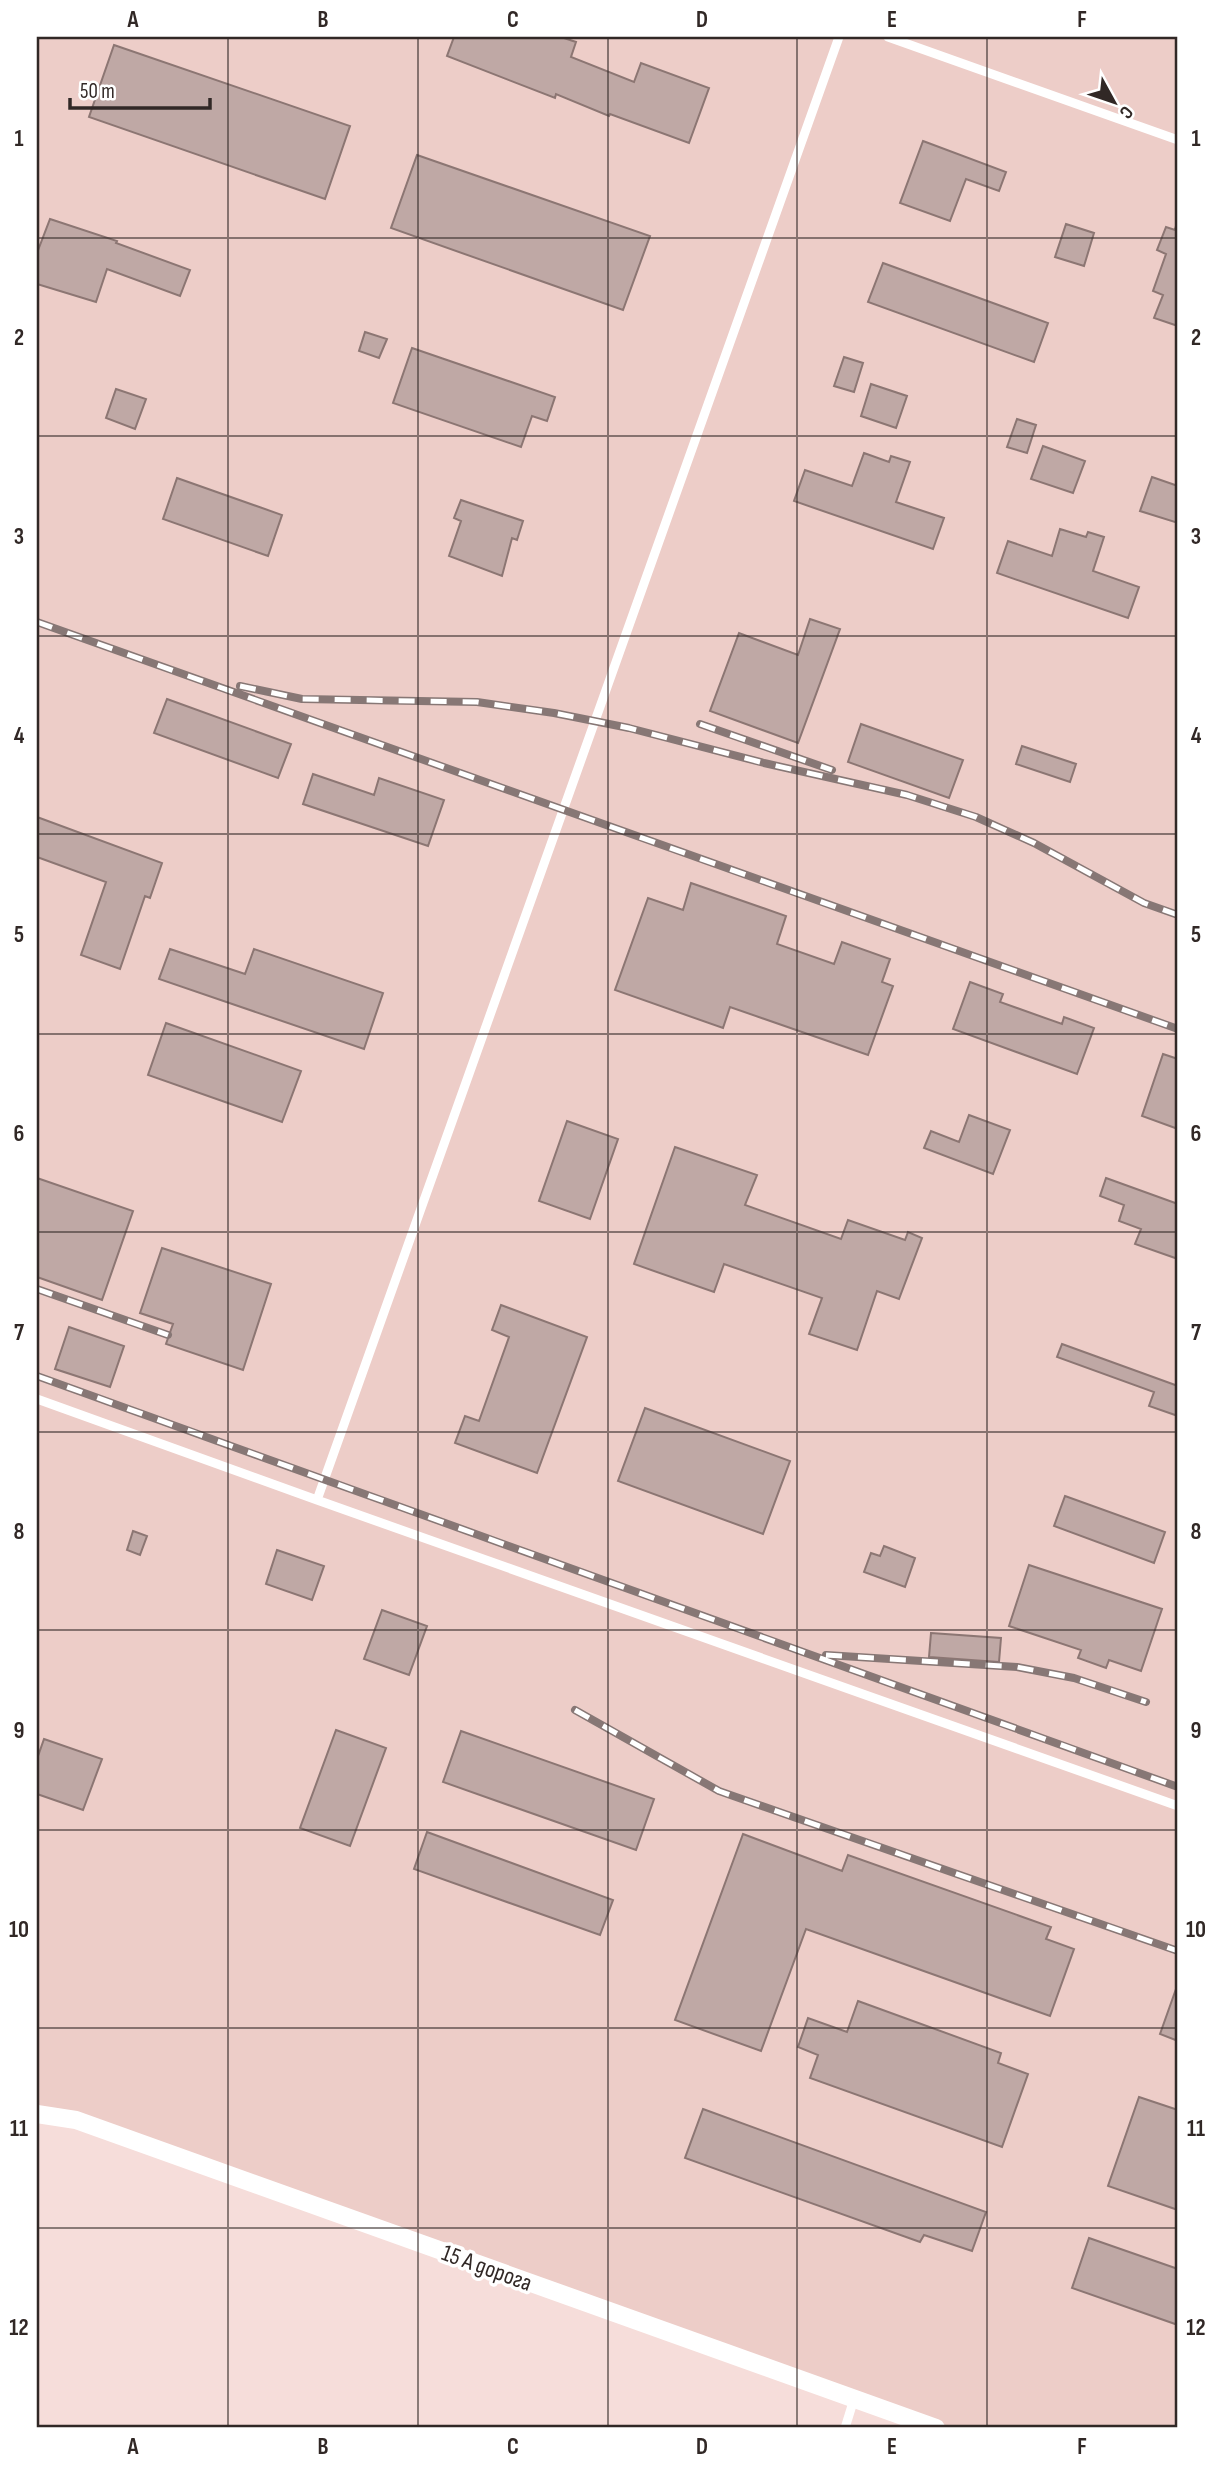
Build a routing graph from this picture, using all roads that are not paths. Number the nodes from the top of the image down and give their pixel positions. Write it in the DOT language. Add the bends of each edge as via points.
graph roads {
  1 [pos="839,37"];
  2 [pos="888,37"];
  3 [pos="1178,140"];
  4 [pos="37,1399"];
  5 [pos="317,1500"];
  6 [pos="1178,1806"];
  7 [pos="37,2114"];
  8 [pos="855,2399"];
  9 [pos="845,2428"];
  10 [pos="936,2428"];
  1 -- 5 [label="lane"];
  2 -- 3 [label="lane"];
  4 -- 5 [label="lane"];
  5 -- 6 [label="lane"];
  7 -- 8 [label="street, 15 А дорога" via="89,2124"];
  8 -- 9 [label="lane"];
  8 -- 10 [label="street, 15 А дорога"];
}
